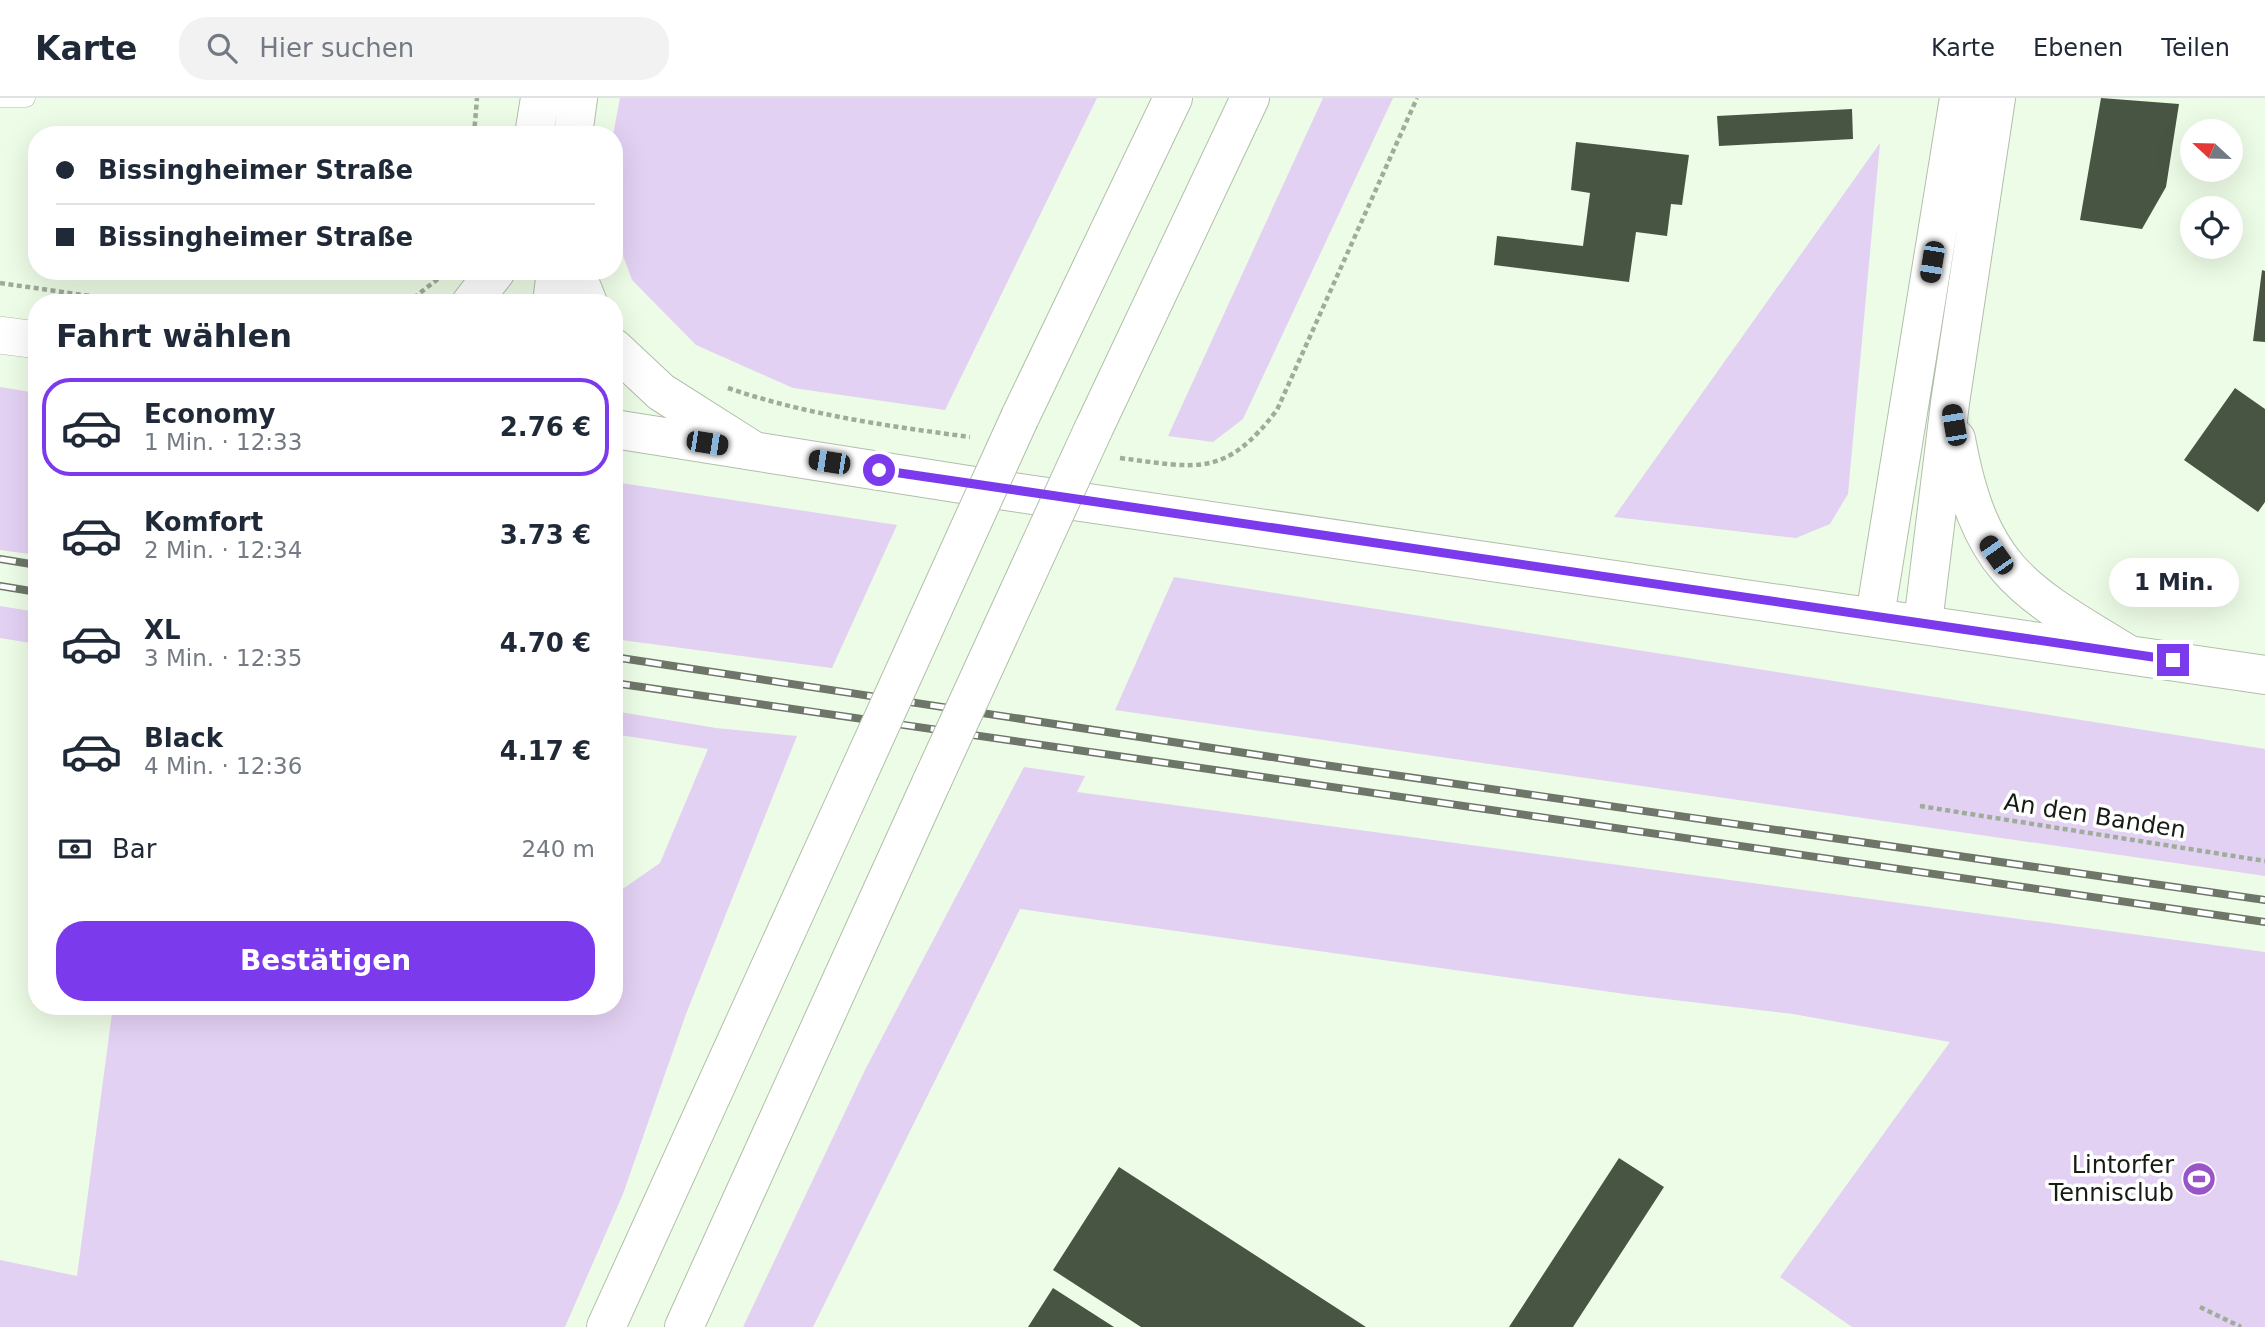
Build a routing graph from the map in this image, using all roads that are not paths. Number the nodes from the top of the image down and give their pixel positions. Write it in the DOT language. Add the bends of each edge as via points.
graph roads {
  1 [pos="0,98"];
  2 [pos="26,98"];
  3 [pos="540,98"];
  4 [pos="578,98"];
  5 [pos="1149,98"];
  6 [pos="1173,98"];
  7 [pos="1250,98"];
  8 [pos="1959,98"];
  9 [pos="1996,98"];
  10 [pos="535,126"];
  11 [pos="574,126"];
  12 [pos="489,280"];
  13 [pos="478,294"];
  14 [pos="0,334"];
  15 [pos="28,339"];
  16 [pos="623,356"];
  17 [pos="1950,403"];
  18 [pos="1020,417"];
  19 [pos="623,430"];
  20 [pos="754,450"];
  21 [pos="1875,616"];
  22 [pos="1923,623"];
  23 [pos="2126,653"];
  24 [pos="2265,675"];
  25 [pos="606,1327"];
  26 [pos="684,1327"];
  1 -- 2 [label="lane"];
  3 -- 10 [label="main road"];
  4 -- 11 [label="main road"];
  5 -- 18 [label="main road" via="1046,312"];
  6 -- 18 [label="main road"];
  7 -- 26 [label="main road, bridge" via="1093,430"];
  8 -- 21 [label="main road"];
  9 -- 17 [label="main road"];
  12 -- 13 [label="main road"];
  14 -- 15 [label="street"];
  16 -- 20 [label="main road" via="661,392"];
  17 -- 22 [label="main road"];
  17 -- 23 [label="main road" via="1966,491 1983,536 2009,573 2052,608"];
  18 -- 25 [label="main road, bridge"];
  19 -- 20 [label="main road"];
  20 -- 21 [label="main road" via="1006,491"];
  21 -- 22 [label="main road"];
  22 -- 23 [label="main road"];
  23 -- 24 [label="main road"];
}
